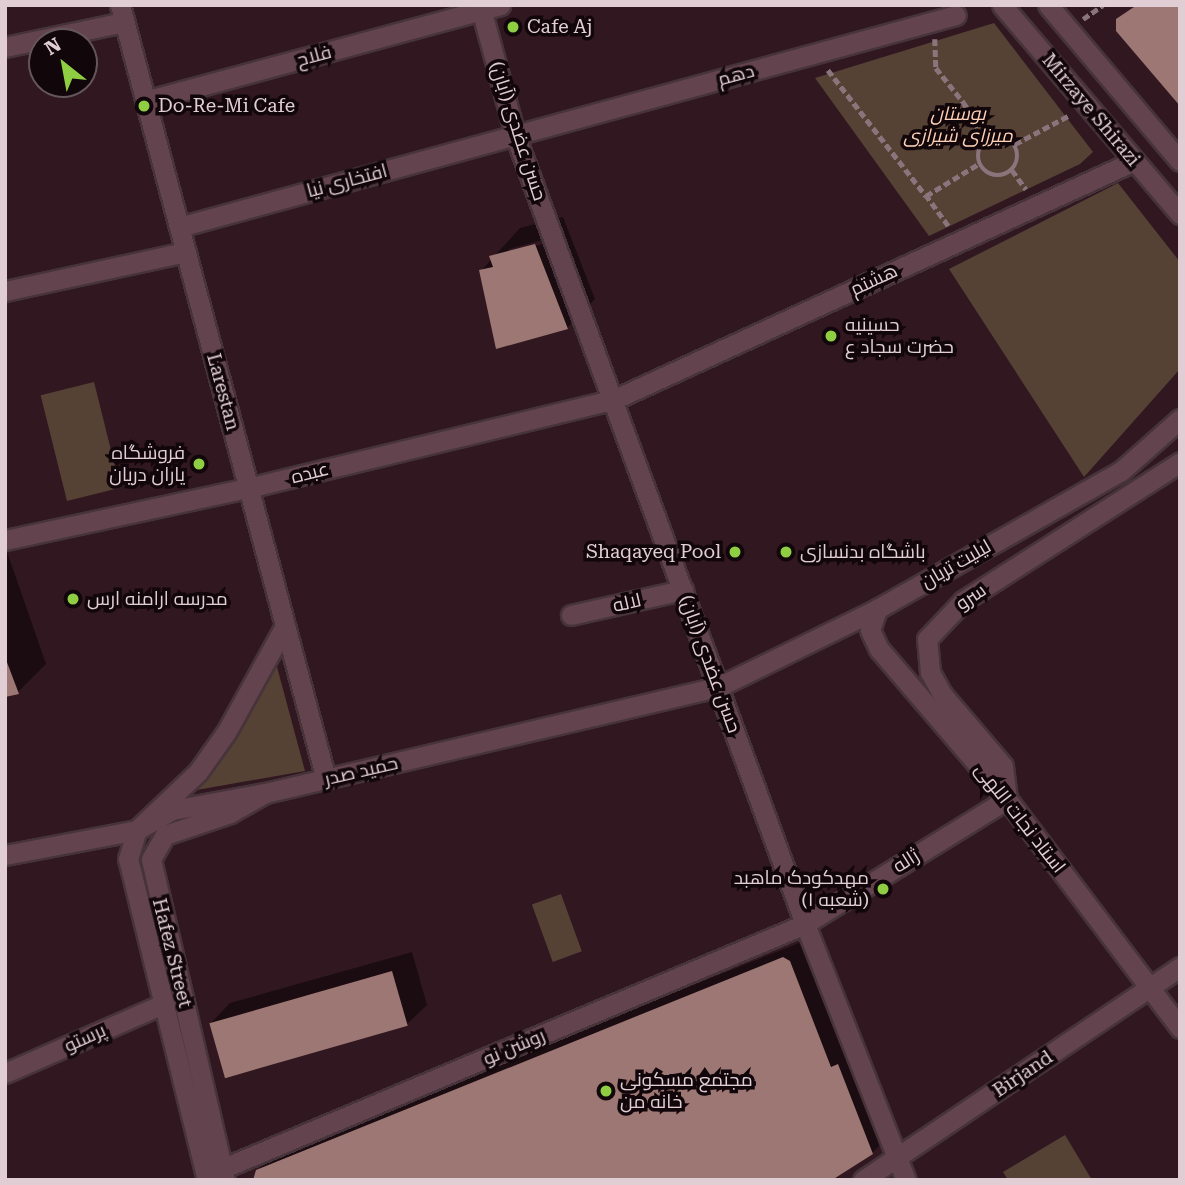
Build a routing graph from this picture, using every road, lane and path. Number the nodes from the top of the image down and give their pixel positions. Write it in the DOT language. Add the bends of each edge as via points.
graph roads {
  1 [pos="1002,5"];
  2 [pos="1048,5"];
  3 [pos="487,7"];
  4 [pos="122,14"];
  5 [pos="947,17"];
  6 [pos="5,47"];
  7 [pos="815,54"];
  8 [pos="145,101"];
  9 [pos="1088,106"];
  10 [pos="515,135"];
  11 [pos="986,141"];
  12 [pos="1015,144"];
  13 [pos="1134,161"];
  14 [pos="1180,161"];
  15 [pos="980,163"];
  16 [pos="926,196"];
  17 [pos="1180,214"];
  18 [pos="179,227"];
  19 [pos="960,241"];
  20 [pos="186,252"];
  21 [pos="5,291"];
  22 [pos="613,400"];
  23 [pos="1180,419"];
  24 [pos="1180,462"];
  25 [pos="248,488"];
  26 [pos="5,540"];
  27 [pos="683,590"];
  28 [pos="877,609"];
  29 [pos="571,615"];
  30 [pos="285,626"];
  31 [pos="718,687"];
  32 [pos="326,779"];
  33 [pos="265,793"];
  34 [pos="1007,799"];
  35 [pos="137,830"];
  36 [pos="5,855"];
  37 [pos="805,923"];
  38 [pos="1180,967"];
  39 [pos="1150,987"];
  40 [pos="174,1000"];
  41 [pos="1180,1028"];
  42 [pos="5,1073"];
  43 [pos="895,1161"];
  44 [pos="215,1176"];
  45 [pos="863,1180"];
  46 [pos="906,1180"];
  1 -- 9 [label="street, Mirzaye Shirazi"];
  2 -- 14 [label="street, Mirzaye Shirazi"];
  3 -- 8 [label="street, فلاح"];
  3 -- 10 [label="street, حسن عضدی (آبان)"];
  4 -- 6 [label="street"];
  4 -- 8 [label="street, Larestan"];
  5 -- 7 [label="street, دهم"];
  5 -- 11 [label="path" via="932,59"];
  7 -- 10 [label="street, دهم"];
  7 -- 16 [label="path"];
  8 -- 18 [label="street, Larestan"];
  9 -- 12 [label="path"];
  9 -- 13 [label="street, Mirzaye Shirazi"];
  10 -- 18 [label="street, افتخاری نیا"];
  10 -- 22 [label="street, حسن عضدی (آبان)"];
  11 -- 12 [label="path" via="1004,136"];
  11 -- 15 [label="path" via="979,151"];
  12 -- 15 [label="path" via="1017,164 1007,174 993,175"];
  13 -- 17 [label="street, Mirzaye Shirazi"];
  13 -- 19 [label="street, هشتم"];
  15 -- 16 [label="path"];
  16 -- 19 [label="path"];
  18 -- 20 [label="street, Larestan"];
  19 -- 22 [label="street, هشتم"];
  20 -- 21 [label="street"];
  20 -- 25 [label="street, Larestan"];
  22 -- 25 [label="street, عبده"];
  22 -- 27 [label="street, حسن عضدی (آبان)"];
  23 -- 28 [label="street, لیلیت تریان" via="1121,471"];
  24 -- 34 [label="street, سرو" via="963,601 927,639 930,672 942,694 1003,766"];
  25 -- 26 [label="street, عبده"];
  25 -- 30 [label="street, Larestan"];
  27 -- 29 [label="street, لاله"];
  27 -- 31 [label="street, حسن عضدی (آبان)"];
  28 -- 31 [label="street, لیلیت تریان"];
  28 -- 34 [label="street, استاد نجات اللهی" via="870,630 879,649"];
  30 -- 32 [label="street, Larestan"];
  30 -- 35 [label="street" via="209,758"];
  31 -- 32 [label="street, حمید صدر"];
  31 -- 37 [label="street, حسن عضدی (آبان)"];
  32 -- 33 [label="street, حمید صدر"];
  33 -- 35 [label="street, حمید صدر" via="165,812"];
  33 -- 40 [label="street, Hafez Street" via="230,813 165,835 153,849 150,867"];
  34 -- 37 [label="street, ژاله"];
  34 -- 39 [label="street, استاد نجات اللهی"];
  35 -- 36 [label="street, حمید صدر"];
  35 -- 40 [label="street, Hafez Street" via="129,869"];
  37 -- 43 [label="street, حسن عضدی (آبان)"];
  37 -- 44 [label="street, روشن نو"];
  38 -- 39 [label="street, Birjand"];
  39 -- 41 [label="street, استاد نجات اللهی"];
  39 -- 43 [label="street, Birjand"];
  40 -- 42 [label="street, پرستو"];
  40 -- 44 [label="street, Hafez Street"];
  43 -- 45 [label="street, Birjand"];
  43 -- 46 [label="street, حسن عضدی (آبان)"];
}
